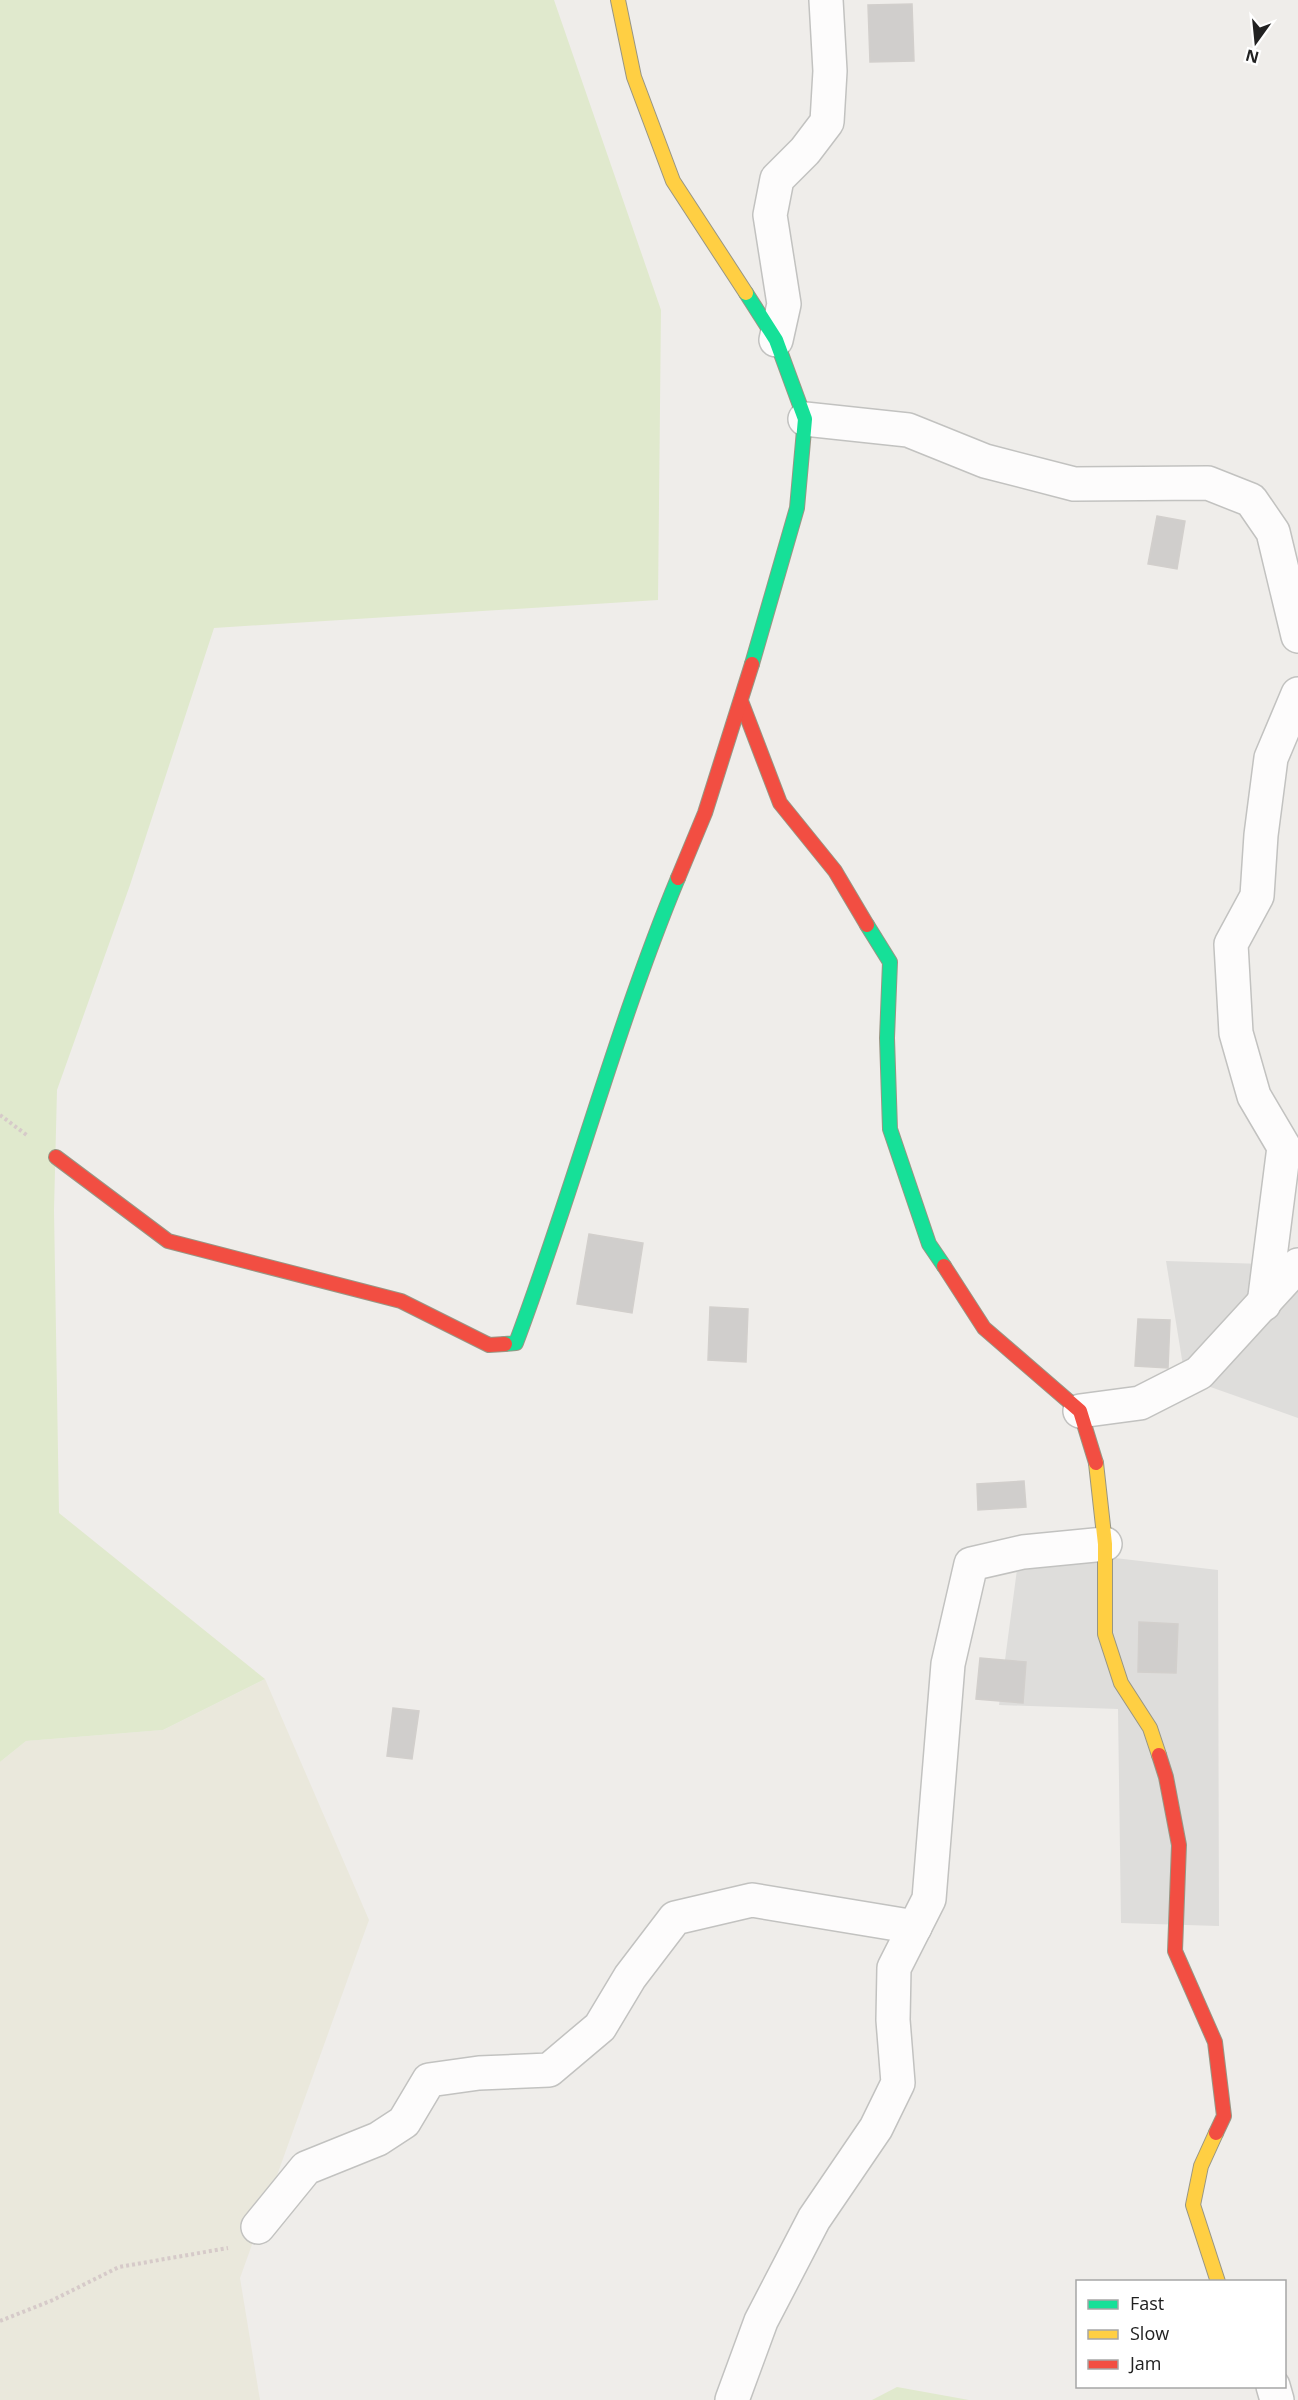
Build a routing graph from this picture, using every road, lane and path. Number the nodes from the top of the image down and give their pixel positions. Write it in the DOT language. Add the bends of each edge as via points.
graph roads {
  1 [pos="618,0"];
  2 [pos="826,0"];
  3 [pos="776,340"];
  4 [pos="805,419"];
  5 [pos="1289,561"];
  6 [pos="1298,636"];
  7 [pos="1298,694"];
  8 [pos="741,701"];
  9 [pos="56,1157"];
  10 [pos="1298,1265"];
  11 [pos="1264,1304"];
  12 [pos="1080,1411"];
  13 [pos="1105,1544"];
  14 [pos="915,1927"];
  15 [pos="258,2228"];
  16 [pos="1217,2280"];
  17 [pos="0,2320"];
  18 [pos="732,2400"];
  1 -- 3 [label="street" via="634,77 673,180"];
  2 -- 3 [label="street" via="830,70 827,122 777,179 770,215 784,304"];
  3 -- 4 [label="street"];
  4 -- 5 [label="street" via="908,430 985,461 1074,484 1208,483 1251,500"];
  4 -- 8 [label="street" via="797,508"];
  5 -- 6 [label="street"];
  7 -- 11 [label="street" via="1271,758 1257,896 1231,944 1236,1033 1254,1096 1284,1147"];
  8 -- 9 [label="street" via="705,813 650,946 555,1242 516,1342 489,1345 401,1301 168,1241"];
  8 -- 12 [label="street" via="780,803 835,871 890,962 890,1129 929,1244 984,1328"];
  10 -- 11 [label="street"];
  11 -- 12 [label="street" via="1199,1372 1140,1403"];
  12 -- 13 [label="street" via="1098,1470"];
  13 -- 14 [label="street" via="1023,1552 971,1564 948,1664 929,1899"];
  13 -- 16 [label="street" via="1105,1634 1121,1683 1150,1728 1166,1777 1179,1845 1175,1951 1215,2042 1224,2116 1202,2166 1193,2205"];
  14 -- 15 [label="street" via="752,1900 675,1918 630,1977 600,2027 549,2070 429,2080 404,2122 378,2139 306,2168"];
  14 -- 18 [label="street" via="894,1968 898,2083 876,2128 814,2219 761,2321"];
  15 -- 17 [label="path" via="225,2251 119,2267 53,2300"];
}
